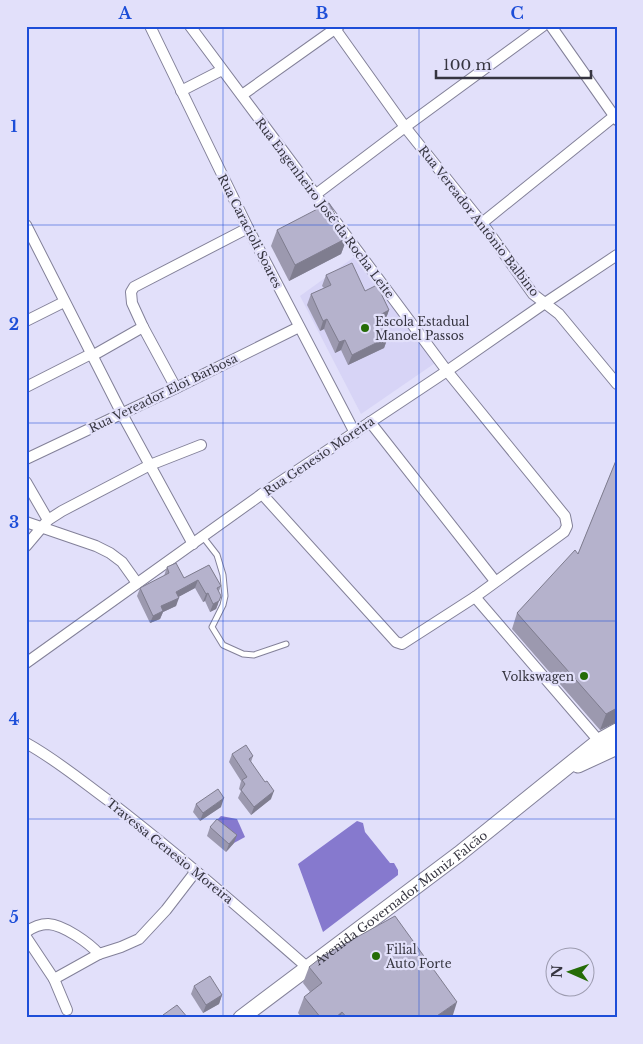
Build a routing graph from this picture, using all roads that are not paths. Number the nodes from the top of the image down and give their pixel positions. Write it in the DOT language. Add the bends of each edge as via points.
graph roads {
  1 [pos="150,26"];
  2 [pos="190,26"];
  3 [pos="544,26"];
  4 [pos="551,26"];
  5 [pos="336,27"];
  6 [pos="222,70"];
  7 [pos="182,91"];
  8 [pos="242,95"];
  9 [pos="616,116"];
  10 [pos="405,127"];
  11 [pos="315,195"];
  12 [pos="482,223"];
  13 [pos="26,225"];
  14 [pos="248,228"];
  15 [pos="617,255"];
  16 [pos="64,302"];
  17 [pos="545,303"];
  18 [pos="26,321"];
  19 [pos="143,327"];
  20 [pos="299,327"];
  21 [pos="91,355"];
  22 [pos="448,371"];
  23 [pos="617,384"];
  24 [pos="26,388"];
  25 [pos="176,388"];
  26 [pos="122,414"];
  27 [pos="370,422"];
  28 [pos="355,433"];
  29 [pos="201,444"];
  30 [pos="26,459"];
  31 [pos="150,465"];
  32 [pos="26,482"];
  33 [pos="262,494"];
  34 [pos="26,522"];
  35 [pos="44,524"];
  36 [pos="203,537"];
  37 [pos="193,544"];
  38 [pos="26,546"];
  39 [pos="495,581"];
  40 [pos="137,583"];
  41 [pos="475,597"];
  42 [pos="286,644"];
  43 [pos="26,663"];
  44 [pos="617,731"];
  45 [pos="599,741"];
  46 [pos="26,743"];
  47 [pos="617,747"];
  48 [pos="558,775"];
  49 [pos="196,871"];
  50 [pos="26,932"];
  51 [pos="26,938"];
  52 [pos="99,954"];
  53 [pos="308,968"];
  54 [pos="54,979"];
  55 [pos="67,1010"];
  56 [pos="241,1018"];
  1 -- 7 [label="street, Rua Caracioli Soares"];
  2 -- 6 [label="street, Rua Engenheiro José da Rocha Leite"];
  3 -- 10 [label="street"];
  4 -- 9 [label="street"];
  5 -- 8 [label="street"];
  5 -- 10 [label="street, Rua Vereador Antônio Balbino"];
  6 -- 7 [label="street"];
  6 -- 8 [label="street, Rua Engenheiro José da Rocha Leite"];
  7 -- 14 [label="street, Rua Caracioli Soares"];
  8 -- 11 [label="street, Rua Engenheiro José da Rocha Leite"];
  9 -- 12 [label="street"];
  10 -- 11 [label="street"];
  10 -- 12 [label="street, Rua Vereador Antônio Balbino"];
  11 -- 22 [label="street, Rua Engenheiro José da Rocha Leite"];
  12 -- 17 [label="street, Rua Vereador Antônio Balbino" via="533,294"];
  13 -- 16 [label="street"];
  14 -- 19 [label="street" via="134,287 132,303"];
  14 -- 20 [label="street, Rua Caracioli Soares"];
  15 -- 17 [label="street, Rua Genesio Moreira"];
  16 -- 18 [label="street"];
  16 -- 21 [label="street"];
  17 -- 22 [label="street, Rua Genesio Moreira"];
  17 -- 23 [label="street, Rua Vereador Antônio Balbino" via="559,314"];
  19 -- 21 [label="street"];
  19 -- 25 [label="street"];
  20 -- 25 [label="street, Rua Vereador Eloi Barbosa"];
  20 -- 28 [label="street, Rua Caracioli Soares"];
  21 -- 24 [label="street"];
  21 -- 26 [label="street"];
  22 -- 27 [label="street, Rua Genesio Moreira"];
  22 -- 39 [label="street, Rua Engenheiro José da Rocha Leite" via="564,516 567,526 564,532"];
  25 -- 26 [label="street, Rua Vereador Eloi Barbosa"];
  26 -- 30 [label="street, Rua Vereador Eloi Barbosa"];
  26 -- 31 [label="street"];
  27 -- 28 [label="street, Rua Genesio Moreira"];
  27 -- 39 [label="street"];
  28 -- 33 [label="street, Rua Genesio Moreira"];
  29 -- 31 [label="street"];
  31 -- 35 [label="street" via="62,511"];
  31 -- 37 [label="street"];
  32 -- 35 [label="street"];
  33 -- 36 [label="street, Rua Genesio Moreira"];
  33 -- 41 [label="street" via="396,642 402,644"];
  34 -- 35 [label="street"];
  35 -- 38 [label="street"];
  35 -- 40 [label="street" via="110,553 122,562"];
  36 -- 37 [label="street, Rua Genesio Moreira"];
  36 -- 42 [label="lane" via="217,555 223,575 223,606 212,627 223,645 254,655"];
  37 -- 40 [label="street, Rua Genesio Moreira"];
  39 -- 41 [label="street"];
  40 -- 43 [label="street, Rua Genesio Moreira"];
  41 -- 45 [label="street"];
  44 -- 45 [label="main road, Avenida Governador Muniz Falcão"];
  45 -- 48 [label="main road, Avenida Governador Muniz Falcão"];
  46 -- 49 [label="street, Travessa Genesio Moreira" via="49,756"];
  47 -- 48 [label="main road, Avenida Governador Muniz Falcão"];
  48 -- 53 [label="main road, Avenida Governador Muniz Falcão"];
  49 -- 52 [label="street" via="139,939"];
  49 -- 53 [label="street, Travessa Genesio Moreira"];
  50 -- 52 [label="street" via="36,926 50,924 70,932"];
  51 -- 54 [label="street"];
  52 -- 54 [label="street"];
  53 -- 56 [label="main road, Avenida Governador Muniz Falcão"];
  54 -- 55 [label="street"];
}
